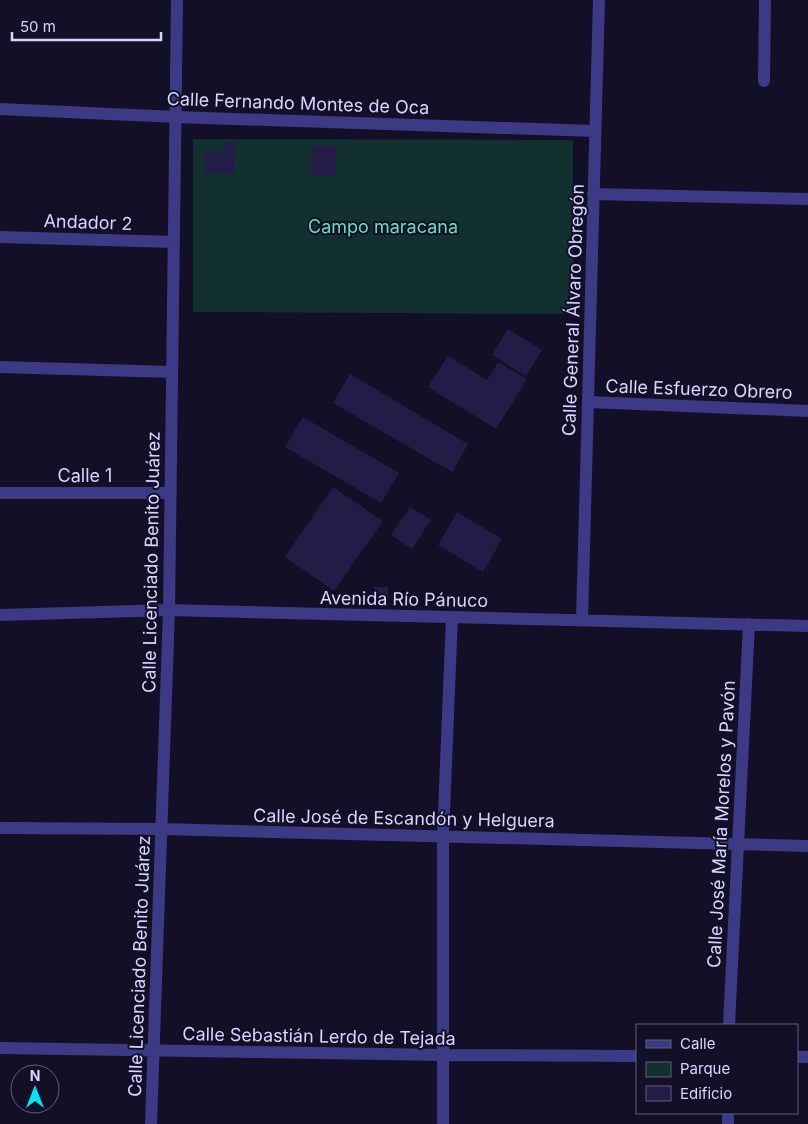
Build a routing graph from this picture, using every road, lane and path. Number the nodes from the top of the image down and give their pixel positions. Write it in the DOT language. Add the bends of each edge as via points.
graph roads {
  1 [pos="177,0"];
  2 [pos="599,0"];
  3 [pos="766,0"];
  4 [pos="764,81"];
  5 [pos="0,109"];
  6 [pos="176,117"];
  7 [pos="595,131"];
  8 [pos="593,194"];
  9 [pos="808,199"];
  10 [pos="0,237"];
  11 [pos="174,242"];
  12 [pos="0,367"];
  13 [pos="172,372"];
  14 [pos="588,402"];
  15 [pos="808,411"];
  16 [pos="0,493"];
  17 [pos="170,493"];
  18 [pos="169,610"];
  19 [pos="0,615"];
  20 [pos="452,617"];
  21 [pos="582,620"];
  22 [pos="749,624"];
  23 [pos="808,626"];
  24 [pos="0,828"];
  25 [pos="161,830"];
  26 [pos="443,836"];
  27 [pos="738,844"];
  28 [pos="808,846"];
  29 [pos="729,1024"];
  30 [pos="0,1048"];
  31 [pos="153,1051"];
  32 [pos="444,1055"];
  33 [pos="636,1056"];
  34 [pos="151,1124"];
  35 [pos="443,1124"];
  1 -- 6 [label="street, Calle Licenciado Benito Juárez"];
  2 -- 7 [label="street, Calle General Álvaro Obregón"];
  3 -- 4 [label="street"];
  5 -- 6 [label="street, Calle Fernando Montes de Oca"];
  6 -- 7 [label="street, Calle Fernando Montes de Oca"];
  6 -- 11 [label="street, Calle Licenciado Benito Juárez"];
  7 -- 8 [label="street, Calle General Álvaro Obregón"];
  8 -- 9 [label="street"];
  8 -- 14 [label="street, Calle General Álvaro Obregón"];
  10 -- 11 [label="street, Andador 2"];
  11 -- 13 [label="street, Calle Licenciado Benito Juárez"];
  12 -- 13 [label="street"];
  13 -- 17 [label="street, Calle Licenciado Benito Juárez"];
  14 -- 15 [label="street, Calle Esfuerzo Obrero"];
  14 -- 21 [label="street, Calle General Álvaro Obregón"];
  16 -- 17 [label="street, Calle 1"];
  17 -- 18 [label="street, Calle Licenciado Benito Juárez"];
  18 -- 19 [label="street, Avenida Río Pánuco"];
  18 -- 20 [label="street, Avenida Río Pánuco"];
  18 -- 25 [label="street, Calle Licenciado Benito Juárez"];
  20 -- 21 [label="street, Avenida Río Pánuco"];
  20 -- 26 [label="street"];
  21 -- 22 [label="street, Avenida Río Pánuco"];
  22 -- 23 [label="street, Avenida Río Pánuco"];
  22 -- 27 [label="street, Calle José María Morelos y Pavón"];
  24 -- 25 [label="street, Calle José de Escandón y Helguera"];
  25 -- 26 [label="street, Calle José de Escandón y Helguera"];
  25 -- 31 [label="street, Calle Licenciado Benito Juárez"];
  26 -- 27 [label="street, Calle José de Escandón y Helguera"];
  26 -- 32 [label="street"];
  27 -- 28 [label="street, Calle José de Escandón y Helguera"];
  27 -- 29 [label="street, Calle José María Morelos y Pavón"];
  30 -- 31 [label="street, Calle Sebastián Lerdo de Tejada"];
  31 -- 32 [label="street, Calle Sebastián Lerdo de Tejada"];
  31 -- 34 [label="street, Calle Licenciado Benito Juárez"];
  32 -- 33 [label="street, Calle Sebastián Lerdo de Tejada"];
  32 -- 35 [label="street"];
}
